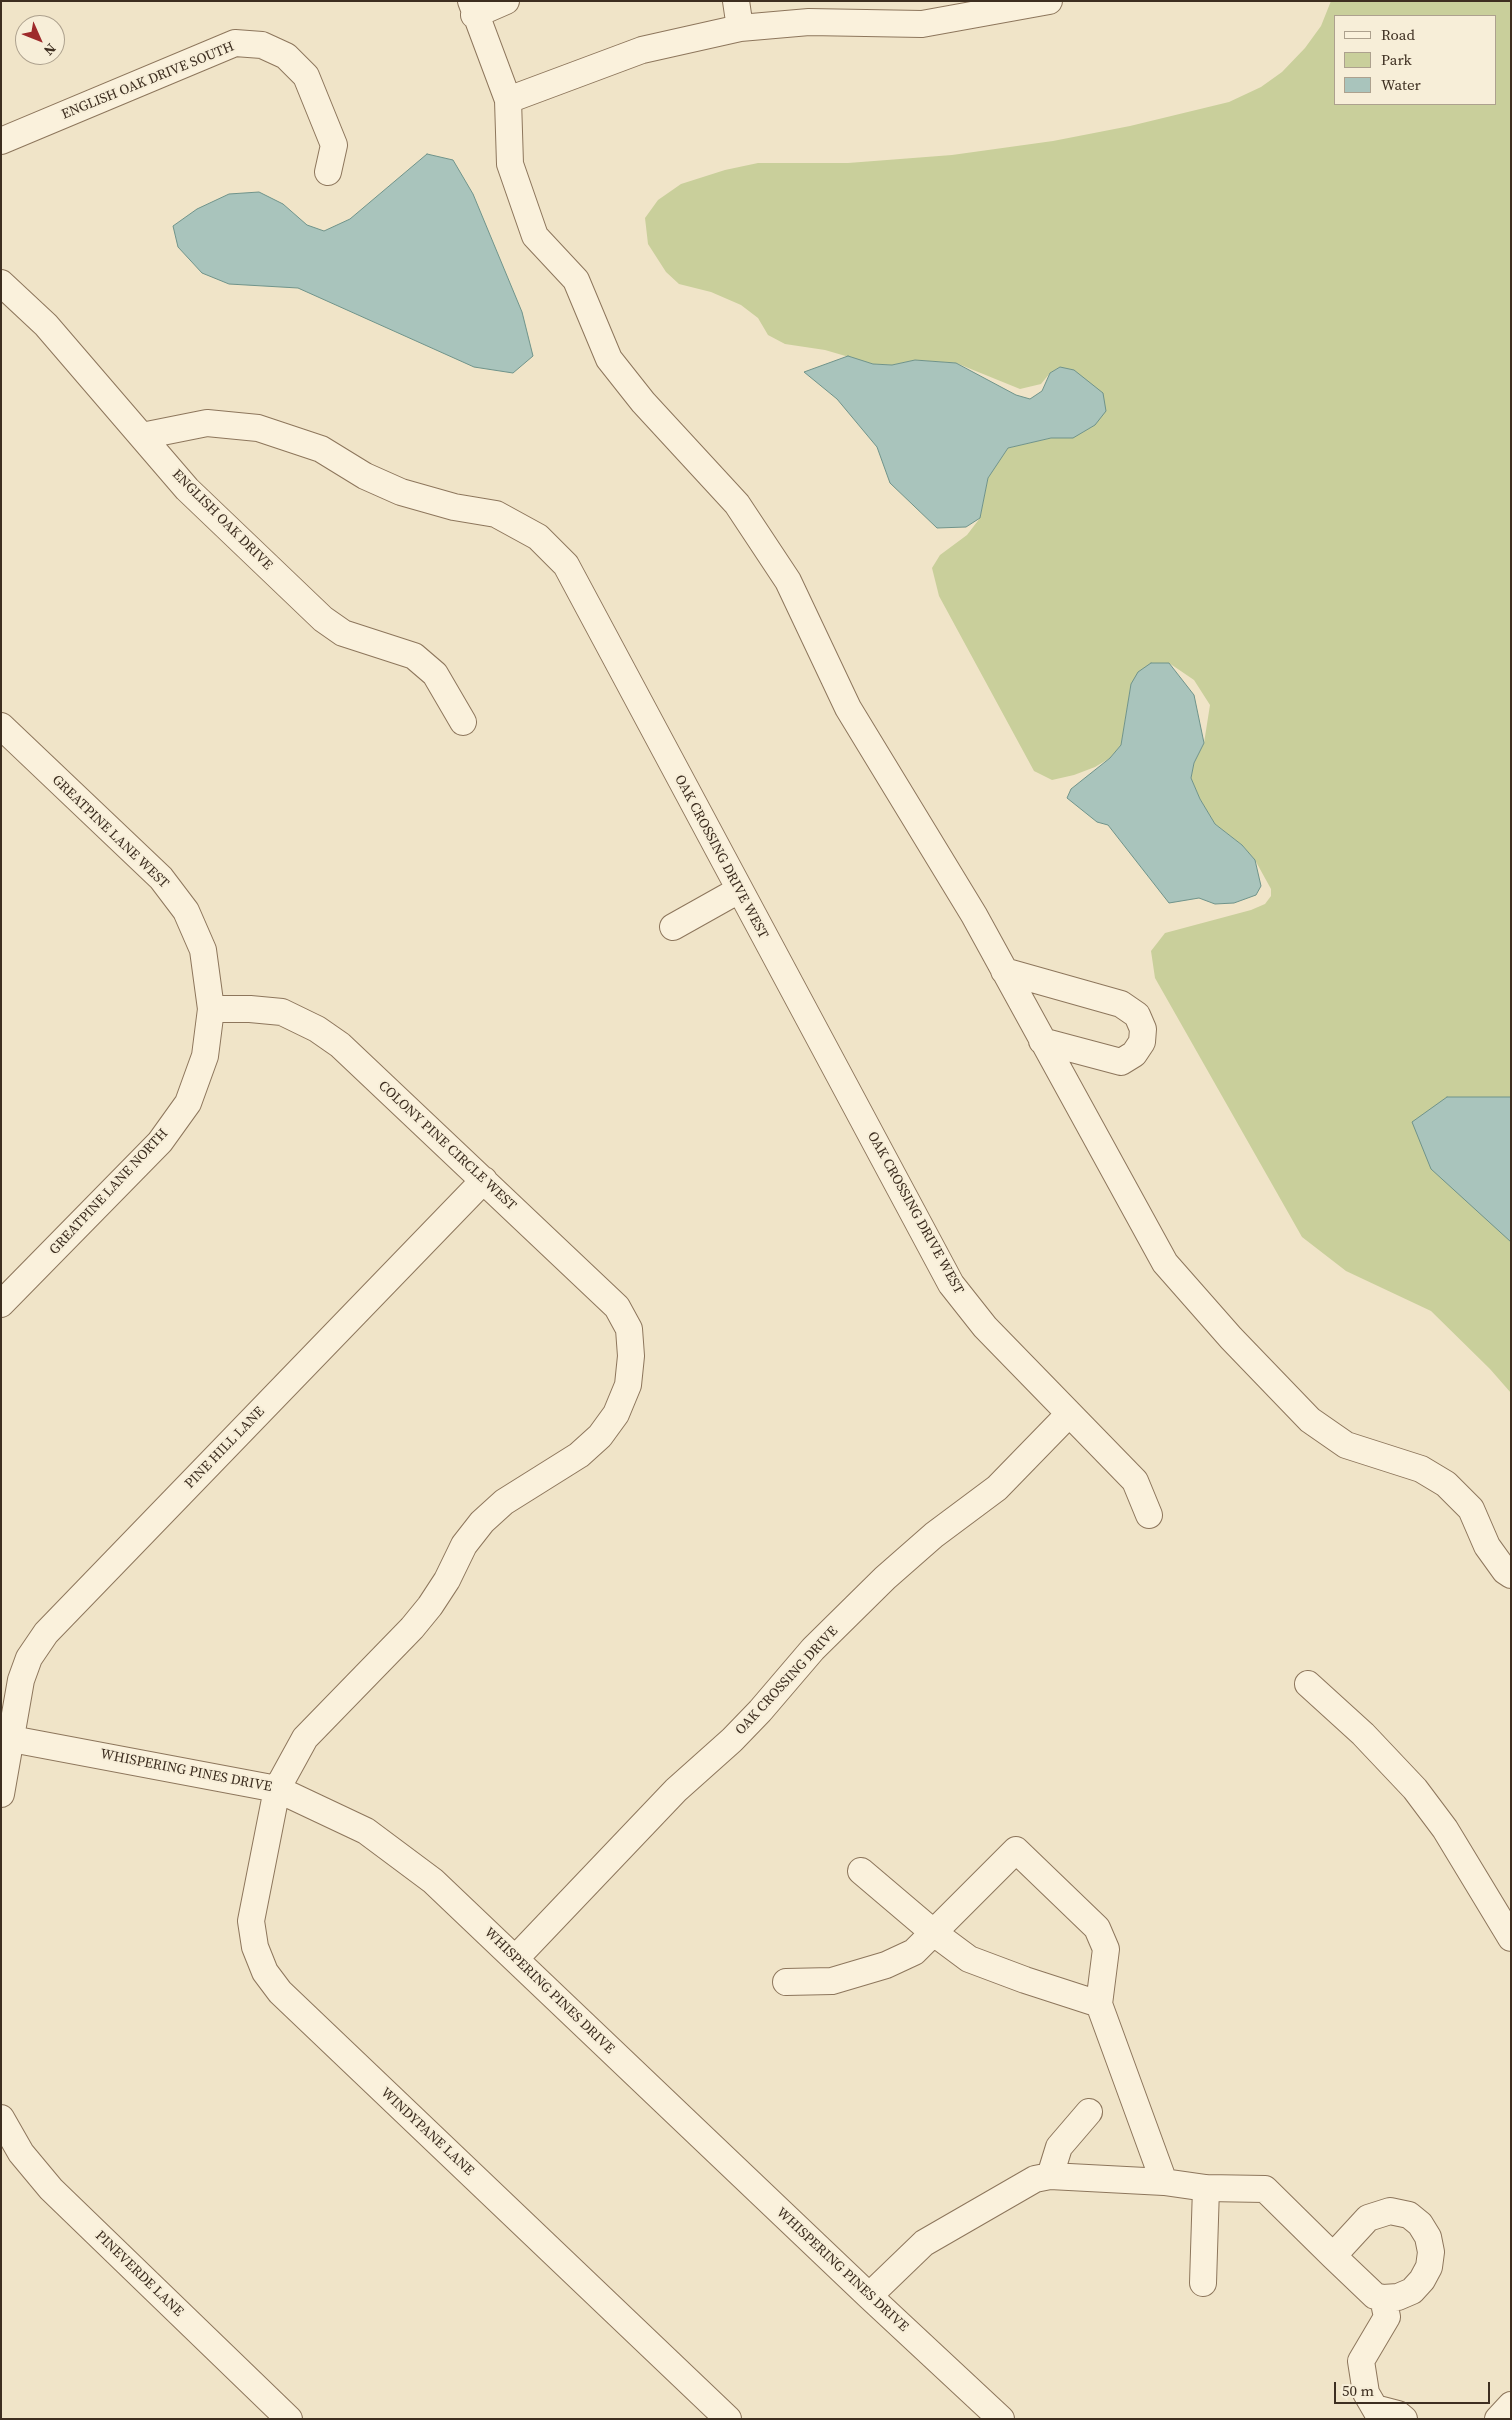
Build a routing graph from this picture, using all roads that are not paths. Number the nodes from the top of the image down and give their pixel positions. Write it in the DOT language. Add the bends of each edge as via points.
graph roads {
  1 [pos="506,1"];
  2 [pos="736,1"];
  3 [pos="1049,1"];
  4 [pos="473,8"];
  5 [pos="876,13"];
  6 [pos="740,28"];
  7 [pos="508,100"];
  8 [pos="1,141"];
  9 [pos="328,172"];
  10 [pos="1,283"];
  11 [pos="142,436"];
  12 [pos="463,722"];
  13 [pos="1,726"];
  14 [pos="739,890"];
  15 [pos="674,927"];
  16 [pos="1004,971"];
  17 [pos="210,1009"];
  18 [pos="1042,1042"];
  19 [pos="484,1180"];
  20 [pos="1,1304"];
  21 [pos="1069,1414"];
  22 [pos="1149,1515"];
  23 [pos="1511,1575"];
  24 [pos="1308,1684"];
  25 [pos="6,1738"];
  26 [pos="278,1789"];
  27 [pos="1,1794"];
  28 [pos="861,1871"];
  29 [pos="934,1933"];
  30 [pos="1511,1938"];
  31 [pos="515,1959"];
  32 [pos="786,1982"];
  33 [pos="1099,2004"];
  34 [pos="1089,2112"];
  35 [pos="1,2118"];
  36 [pos="1050,2176"];
  37 [pos="1164,2182"];
  38 [pos="1206,2188"];
  39 [pos="1333,2256"];
  40 [pos="1202,2283"];
  41 [pos="869,2296"];
  42 [pos="1383,2298"];
  43 [pos="1511,2405"];
  44 [pos="1378,2413"];
  45 [pos="289,2419"];
  46 [pos="728,2419"];
  47 [pos="1002,2419"];
  48 [pos="1404,2419"];
  49 [pos="1498,2419"];
  1 -- 4 [label="street"];
  2 -- 6 [label="street"];
  3 -- 5 [label="street" via="922,24"];
  4 -- 7 [label="street"];
  5 -- 6 [label="street"];
  6 -- 7 [label="street" via="642,50"];
  7 -- 16 [label="street" via="510,164 535,236 576,280 609,359 643,402 737,504 788,581 848,708 974,915"];
  8 -- 9 [label="street, ENGLISH OAK DRIVE SOUTH" via="235,43 262,45 286,56 306,76 334,145"];
  10 -- 11 [label="street, ENGLISH OAK DRIVE" via="46,325"];
  11 -- 12 [label="street, ENGLISH OAK DRIVE" via="187,489 323,619 343,633 414,656 435,674"];
  11 -- 14 [label="street, OAK CROSSING DRIVE WEST" via="207,423 258,428 321,449 365,476 400,492 454,507 496,514 538,537 566,565"];
  13 -- 17 [label="street, GREATPINE LANE WEST" via="161,878 186,911 203,950"];
  14 -- 15 [label="street"];
  14 -- 21 [label="street, OAK CROSSING DRIVE WEST" via="951,1284 985,1327"];
  16 -- 18 [label="street"];
  16 -- 18 [label="street" via="1121,1004 1137,1015 1144,1029 1142,1042 1134,1054 1121,1062"];
  17 -- 19 [label="street, COLONY PINE CIRCLE WEST" via="250,1008 282,1012 317,1029 340,1045"];
  17 -- 20 [label="street, GREATPINE LANE NORTH" via="206,1056 188,1103 160,1142"];
  18 -- 23 [label="street" via="1171,1270 1310,1420 1346,1445 1421,1470 1446,1484 1471,1509 1487,1546"];
  19 -- 25 [label="street, PINE HILL LANE" via="46,1633 29,1658"];
  19 -- 26 [label="street, COLONY PINE CIRCLE WEST" via="617,1307 629,1329 628,1385 616,1414 600,1436 579,1455 504,1502 482,1522 464,1545 430,1606 305,1738"];
  21 -- 22 [label="street, OAK CROSSING DRIVE WEST" via="1135,1482"];
  21 -- 31 [label="street, OAK CROSSING DRIVE" via="997,1488 934,1535 885,1578 813,1650 732,1740 676,1790"];
  24 -- 30 [label="street" via="1363,1734 1415,1789 1445,1829"];
  25 -- 26 [label="street, WHISPERING PINES DRIVE"];
  25 -- 27 [label="street"];
  26 -- 31 [label="street, WHISPERING PINES DRIVE" via="366,1831 401,1855"];
  26 -- 46 [label="street, WINDYPANE LANE" via="251,1921 255,1947 264,1972 280,1992"];
  28 -- 29 [label="street"];
  29 -- 32 [label="street" via="914,1952 886,1965 832,1981"];
  29 -- 33 [label="street" via="969,1959"];
  29 -- 33 [label="street" via="1016,1850 1097,1928 1106,1949"];
  31 -- 41 [label="street, WHISPERING PINES DRIVE"];
  33 -- 37 [label="street"];
  34 -- 36 [label="street" via="1059,2147"];
  35 -- 45 [label="street, PINEVERDE LANE" via="21,2153 51,2189"];
  36 -- 37 [label="street"];
  36 -- 41 [label="street" via="1035,2179 924,2243"];
  37 -- 38 [label="street"];
  38 -- 39 [label="street" via="1265,2189"];
  38 -- 40 [label="street"];
  39 -- 42 [label="street" via="1375,2296"];
  39 -- 42 [label="street" via="1368,2218 1390,2211 1409,2215 1420,2224 1428,2237 1431,2252 1426,2273 1412,2291 1398,2297"];
  41 -- 47 [label="street, WHISPERING PINES DRIVE"];
  42 -- 44 [label="street" via="1387,2317 1361,2361 1366,2392"];
  43 -- 49 [label="street"];
  44 -- 48 [label="street" via="1398,2414"];
}
